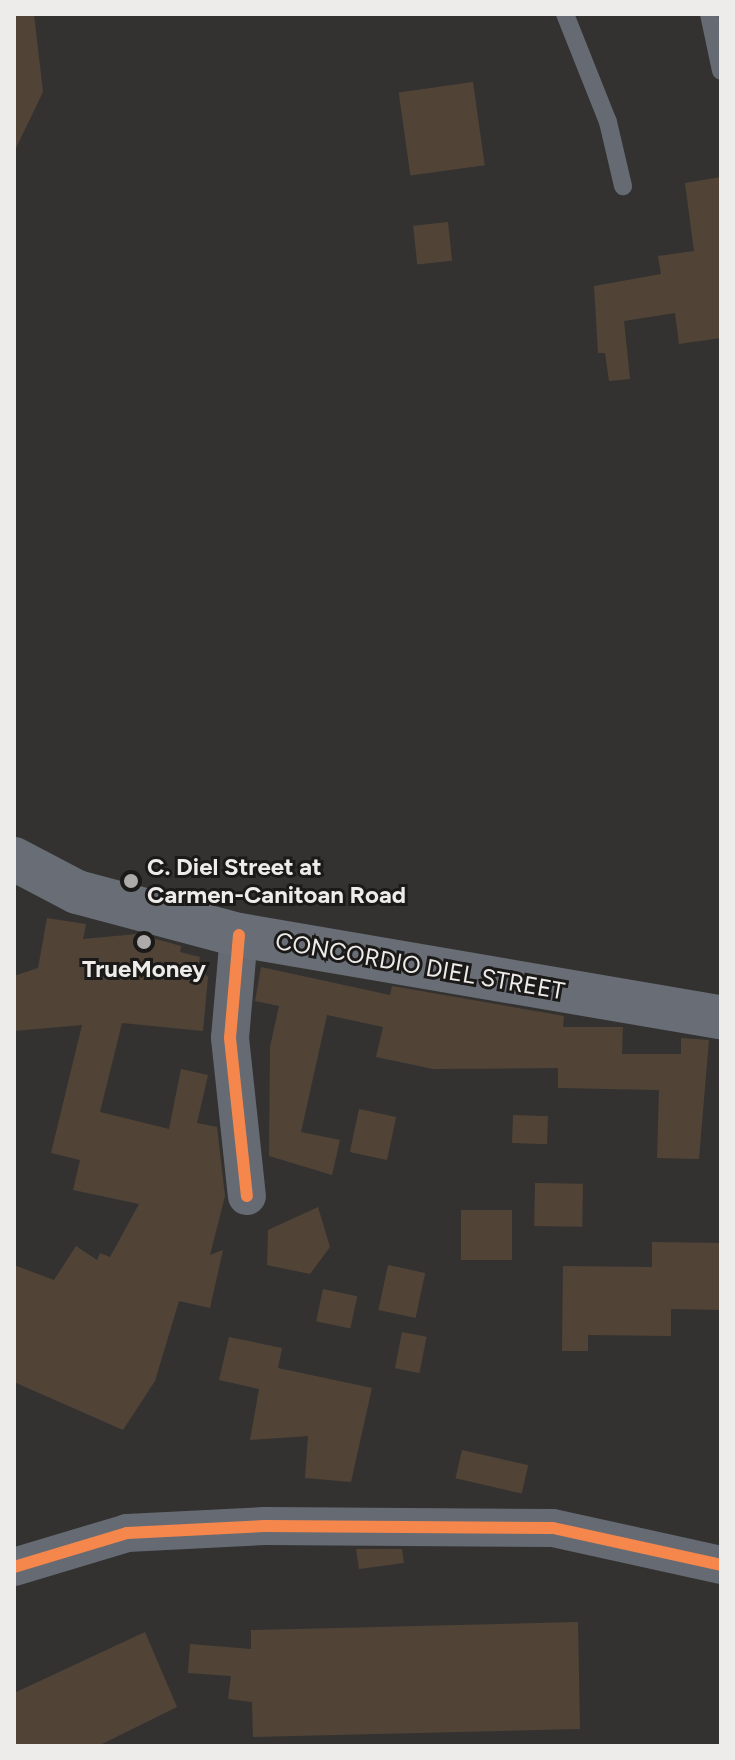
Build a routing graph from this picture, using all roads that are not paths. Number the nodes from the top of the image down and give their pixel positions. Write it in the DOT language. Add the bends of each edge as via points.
graph roads {
  1 [pos="565,14"];
  2 [pos="709,14"];
  3 [pos="721,71"];
  4 [pos="623,186"];
  5 [pos="20,868"];
  6 [pos="239,935"];
  7 [pos="721,1017"];
  8 [pos="247,1196"];
  9 [pos="721,1565"];
  10 [pos="14,1567"];
  1 -- 4 [label="lane" via="608,122"];
  2 -- 3 [label="lane"];
  5 -- 6 [label="main road, CONCORDIO DIEL STREET" via="120,907"];
  6 -- 7 [label="main road, CONCORDIO DIEL STREET"];
  6 -- 8 [label="street" via="230,1038"];
  9 -- 10 [label="street" via="553,1528 265,1526 127,1533"];
}
